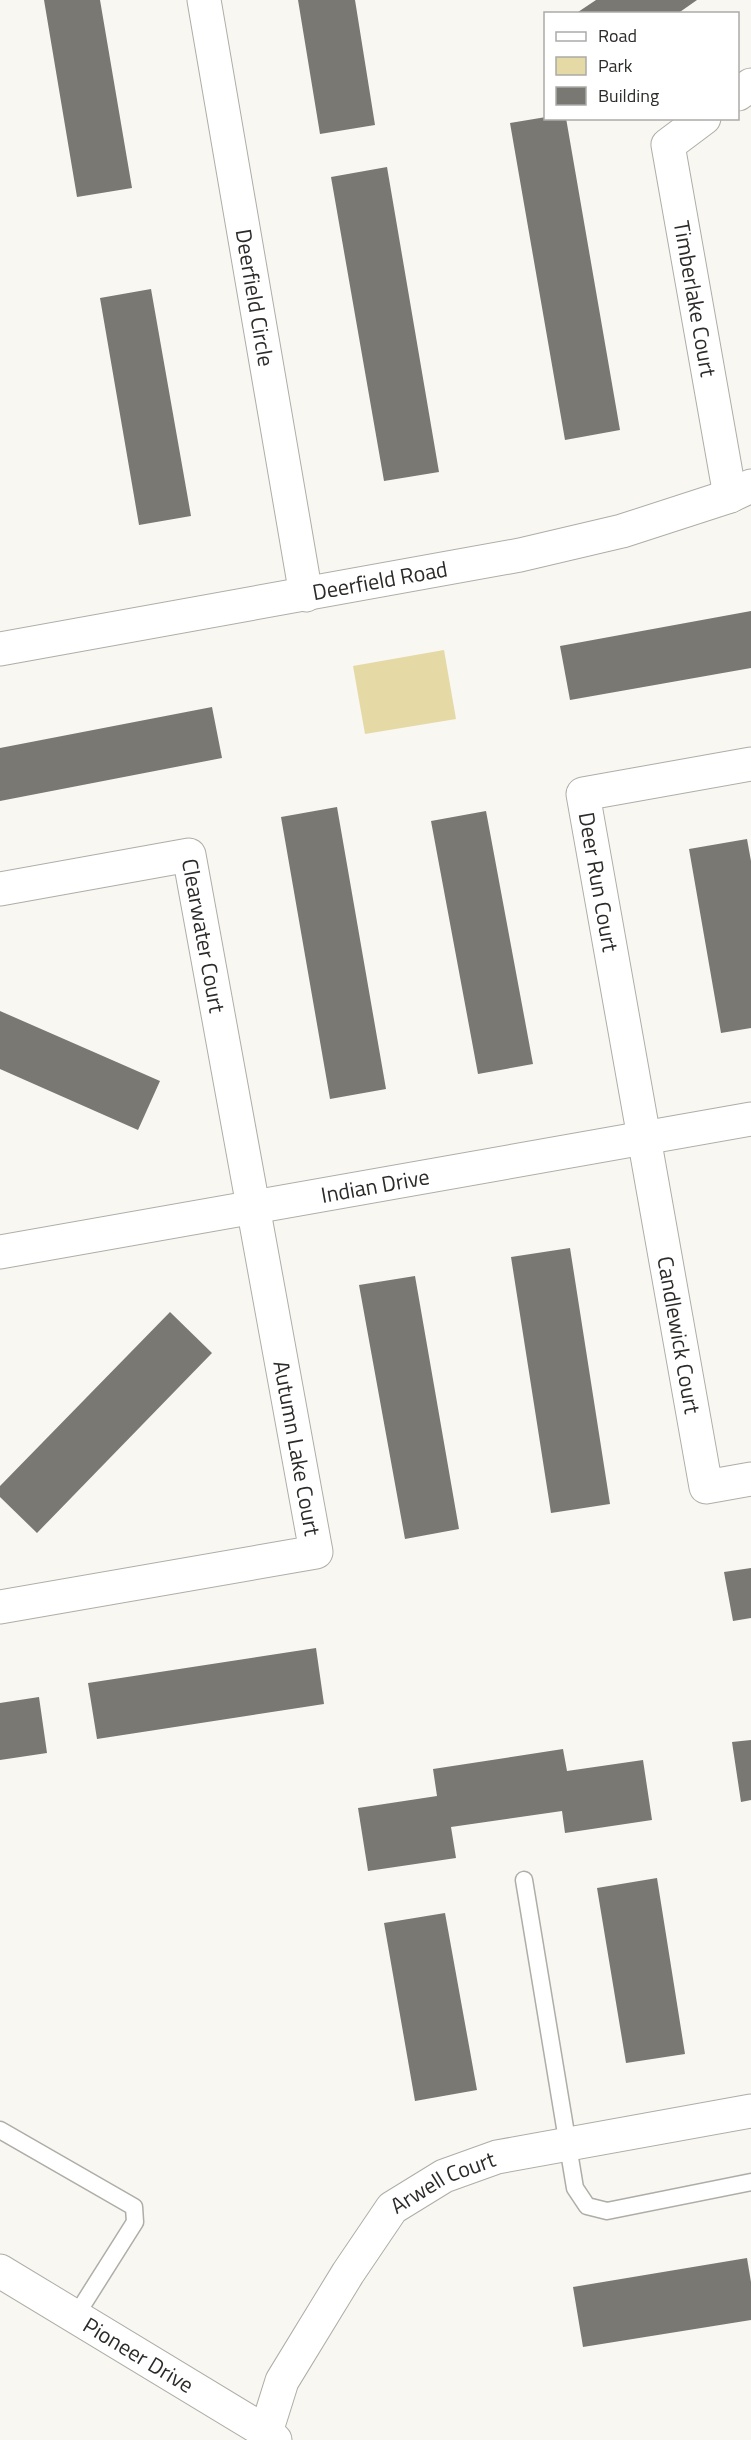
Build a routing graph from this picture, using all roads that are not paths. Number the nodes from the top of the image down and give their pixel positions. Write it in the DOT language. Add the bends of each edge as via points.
graph roads {
  1 [pos="204,0"];
  2 [pos="701,120"];
  3 [pos="741,491"];
  4 [pos="306,595"];
  5 [pos="0,649"];
  6 [pos="751,764"];
  7 [pos="0,889"];
  8 [pos="751,1119"];
  9 [pos="645,1138"];
  10 [pos="252,1207"];
  11 [pos="0,1252"];
  12 [pos="751,1479"];
  13 [pos="0,1607"];
  14 [pos="524,1880"];
  15 [pos="751,2111"];
  16 [pos="0,2130"];
  17 [pos="567,2143"];
  18 [pos="751,2182"];
  19 [pos="0,2271"];
  20 [pos="75,2317"];
  21 [pos="268,2437"];
  1 -- 4 [label="street, Deerfield Circle"];
  2 -- 3 [label="street, Timberlake Court" via="668,144"];
  3 -- 4 [label="street, Deerfield Road" via="622,531 520,555"];
  4 -- 5 [label="street, Deerfield Road"];
  6 -- 9 [label="street, Deer Run Court" via="583,794"];
  7 -- 10 [label="street, Clearwater Court" via="189,855"];
  8 -- 9 [label="street, Indian Drive"];
  9 -- 10 [label="street, Indian Drive"];
  9 -- 12 [label="street, Candlewick Court" via="706,1487"];
  10 -- 11 [label="street, Indian Drive"];
  10 -- 13 [label="street, Autumn Lake Court" via="316,1552"];
  14 -- 17 [label="lane"];
  15 -- 17 [label="street, Arwell Court"];
  16 -- 20 [label="lane" via="134,2208 135,2222"];
  17 -- 18 [label="lane" via="575,2188 587,2206 607,2211"];
  17 -- 21 [label="street, Arwell Court" via="497,2157 444,2176 392,2208 282,2381"];
  19 -- 20 [label="street, Pioneer Drive"];
  20 -- 21 [label="street, Pioneer Drive"];
}
